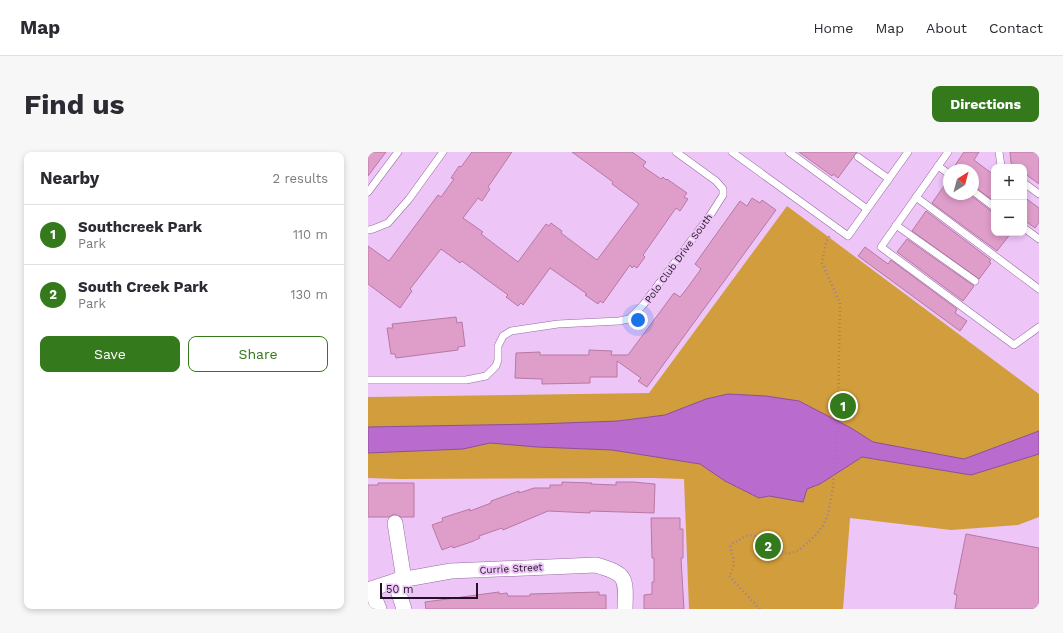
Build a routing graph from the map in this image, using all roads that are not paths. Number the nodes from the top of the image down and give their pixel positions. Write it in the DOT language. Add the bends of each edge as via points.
graph roads {
  1 [pos="398,152"];
  2 [pos="443,152"];
  3 [pos="676,152"];
  4 [pos="732,152"];
  5 [pos="790,152"];
  6 [pos="908,152"];
  7 [pos="948,152"];
  8 [pos="999,152"];
  9 [pos="858,157"];
  10 [pos="1001,164"];
  11 [pos="938,166"];
  12 [pos="943,170"];
  13 [pos="888,179"];
  14 [pos="1027,185"];
  15 [pos="368,192"];
  16 [pos="1039,194"];
  17 [pos="979,195"];
  18 [pos="916,197"];
  19 [pos="991,204"];
  20 [pos="867,209"];
  21 [pos="896,225"];
  22 [pos="368,230"];
  23 [pos="1027,230"];
  24 [pos="1039,240"];
  25 [pos="975,281"];
  26 [pos="1039,289"];
  27 [pos="1039,327"];
  28 [pos="368,380"];
  29 [pos="395,523"];
  30 [pos="399,581"];
  31 [pos="370,589"];
  32 [pos="379,609"];
  33 [pos="404,609"];
  34 [pos="624,609"];
  1 -- 15 [label="lane"];
  2 -- 22 [label="lane" via="388,223"];
  3 -- 28 [label="lane, Polo Club Drive South" via="716,181 723,189 723,195 643,305 629,319 558,324 510,331 503,336 498,346 496,366 486,376 466,380"];
  4 -- 20 [label="lane" via="848,236"];
  5 -- 20 [label="lane"];
  6 -- 13 [label="lane"];
  7 -- 11 [label="lane"];
  8 -- 10 [label="lane"];
  9 -- 13 [label="lane"];
  11 -- 12 [label="lane"];
  11 -- 18 [label="lane"];
  13 -- 20 [label="lane"];
  14 -- 16 [label="lane"];
  17 -- 19 [label="lane"];
  18 -- 21 [label="lane"];
  18 -- 26 [label="lane"];
  21 -- 25 [label="lane"];
  21 -- 27 [label="lane" via="881,247 1014,346"];
  23 -- 24 [label="lane"];
  29 -- 30 [label="street"];
  30 -- 31 [label="street"];
  30 -- 33 [label="street"];
  30 -- 34 [label="street, Currie Street" via="451,571 596,565 614,570 621,575 624,582"];
  31 -- 32 [label="street"];
}
